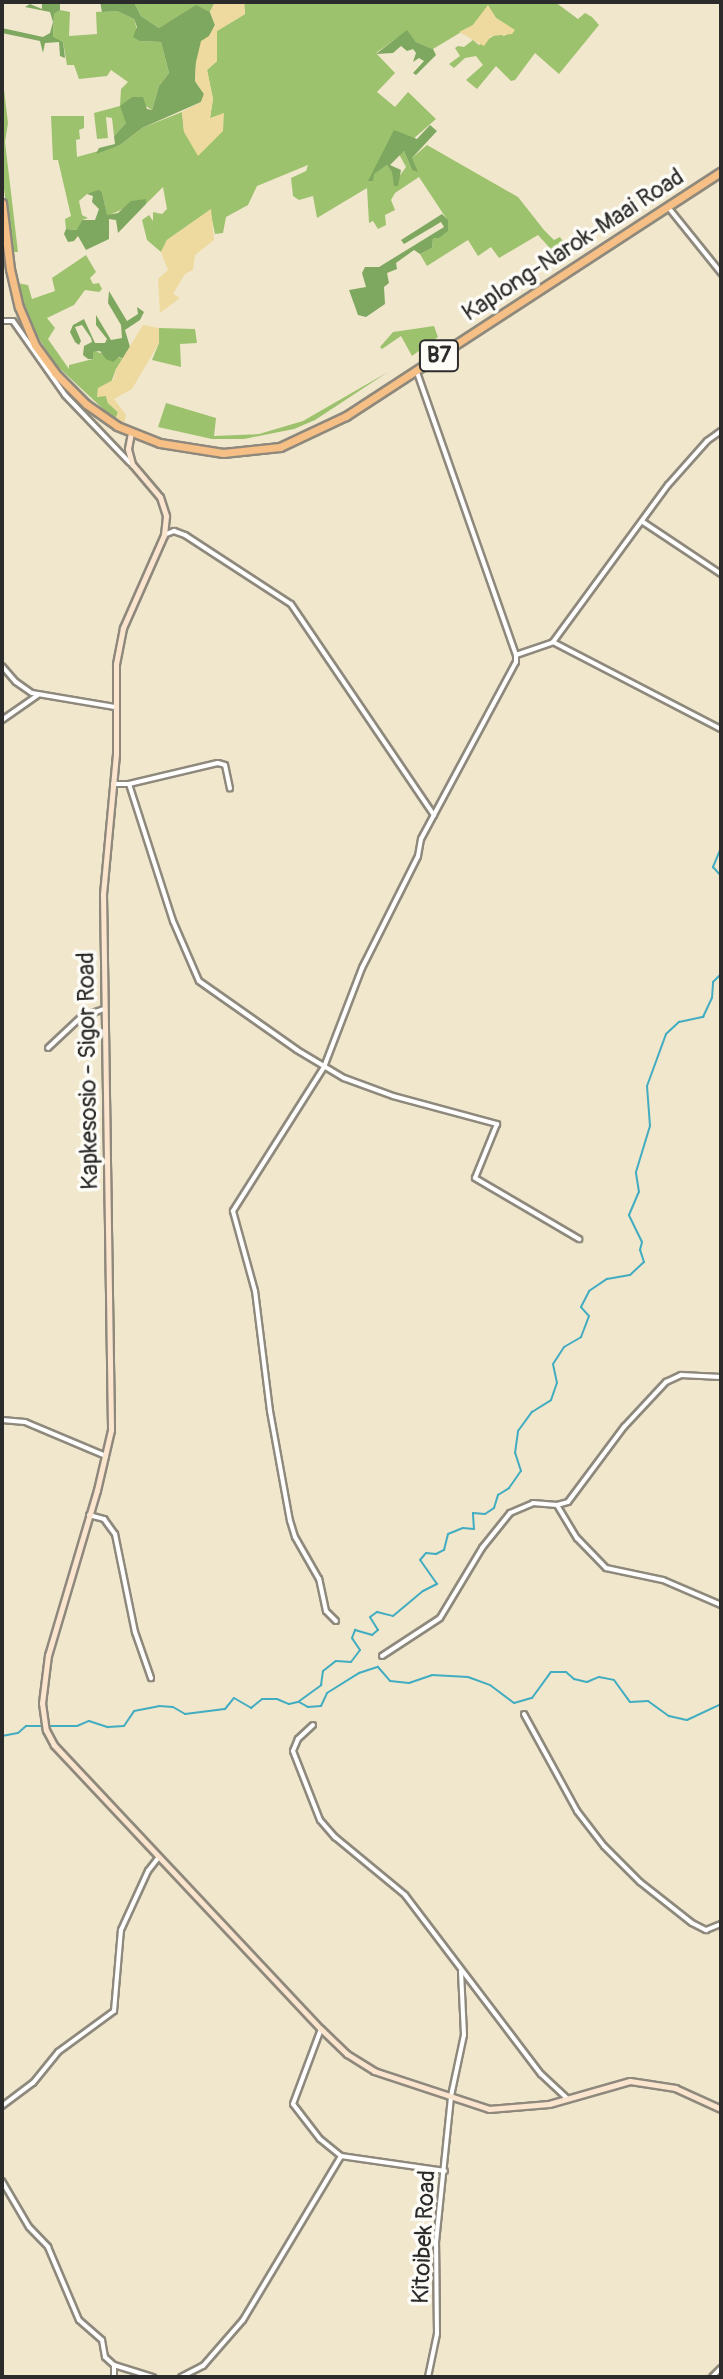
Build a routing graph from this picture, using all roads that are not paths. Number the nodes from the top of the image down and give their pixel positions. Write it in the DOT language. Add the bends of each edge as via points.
graph roads {
  1 [pos="721,172"];
  2 [pos="2,203"];
  3 [pos="668,207"];
  4 [pos="721,273"];
  5 [pos="2,321"];
  6 [pos="416,370"];
  7 [pos="721,431"];
  8 [pos="131,433"];
  9 [pos="132,464"];
  10 [pos="642,522"];
  11 [pos="164,535"];
  12 [pos="721,574"];
  13 [pos="553,642"];
  14 [pos="516,655"];
  15 [pos="2,666"];
  16 [pos="38,695"];
  17 [pos="115,707"];
  18 [pos="2,720"];
  19 [pos="721,729"];
  20 [pos="113,784"];
  21 [pos="129,784"];
  22 [pos="230,788"];
  23 [pos="434,815"];
  24 [pos="104,1009"];
  25 [pos="48,1048"];
  26 [pos="324,1067"];
  27 [pos="579,1239"];
  28 [pos="721,1377"];
  29 [pos="2,1420"];
  30 [pos="106,1456"];
  31 [pos="557,1505"];
  32 [pos="89,1515"];
  33 [pos="721,1605"];
  34 [pos="336,1621"];
  35 [pos="382,1656"];
  36 [pos="151,1678"];
  37 [pos="524,1714"];
  38 [pos="313,1725"];
  39 [pos="159,1857"];
  40 [pos="721,1924"];
  41 [pos="461,1968"];
  42 [pos="321,2029"];
  43 [pos="451,2098"];
  44 [pos="568,2099"];
  45 [pos="2,2106"];
  46 [pos="721,2109"];
  47 [pos="341,2156"];
  48 [pos="445,2171"];
  49 [pos="2,2181"];
  50 [pos="114,2365"];
  51 [pos="721,2368"];
  52 [pos="114,2377"];
  53 [pos="153,2377"];
  54 [pos="181,2377"];
  55 [pos="428,2377"];
  56 [pos="712,2377"];
  1 -- 3 [label="highway, Kaplong-Narok-Maai Road / B7"];
  2 -- 8 [label="highway, Kaplong-Narok-Maai Road / B7" via="12,285 35,345 80,398"];
  3 -- 4 [label="street"];
  3 -- 6 [label="highway, Kaplong-Narok-Maai Road / B7"];
  5 -- 9 [label="street" via="13,321 65,395"];
  6 -- 8 [label="highway, Kaplong-Narok-Maai Road / B7" via="346,416 270,450 190,450"];
  6 -- 14 [label="street"];
  7 -- 10 [label="street" via="692,458"];
  8 -- 9 [label="main road"];
  9 -- 11 [label="main road" via="162,501"];
  10 -- 12 [label="street"];
  10 -- 13 [label="street"];
  11 -- 17 [label="main road, Kapkesosio - Sigor Road" via="117,649"];
  11 -- 23 [label="street" via="185,535 291,604"];
  13 -- 14 [label="street"];
  13 -- 19 [label="street"];
  14 -- 23 [label="street"];
  15 -- 16 [label="street" via="21,687"];
  16 -- 17 [label="street"];
  16 -- 18 [label="street"];
  17 -- 20 [label="main road, Kapkesosio - Sigor Road"];
  20 -- 21 [label="street"];
  20 -- 24 [label="main road, Kapkesosio - Sigor Road" via="103,894"];
  21 -- 22 [label="street" via="220,763"];
  21 -- 26 [label="street" via="195,977"];
  23 -- 26 [label="street" via="362,968"];
  24 -- 25 [label="street" via="75,1020"];
  24 -- 30 [label="main road, Kapkesosio - Sigor Road" via="112,1362"];
  26 -- 27 [label="street" via="364,1087 497,1124 475,1178"];
  26 -- 34 [label="street" via="233,1211 255,1291 290,1521 319,1579 326,1611"];
  28 -- 31 [label="street" via="685,1375 666,1382 624,1427 572,1498"];
  29 -- 30 [label="street" via="25,1422"];
  30 -- 32 [label="main road, Kapkesosio - Sigor Road"];
  31 -- 33 [label="street" via="577,1538 606,1568 663,1580"];
  31 -- 35 [label="street" via="533,1503 510,1513 440,1618"];
  32 -- 36 [label="street" via="104,1519 115,1534 135,1632"];
  32 -- 39 [label="main road, Kapkesosio - Sigor Road" via="48,1655 42,1684 45,1727 54,1745"];
  37 -- 40 [label="street" via="577,1811 604,1846 692,1923 706,1930"];
  38 -- 41 [label="street" via="293,1751 320,1820 398,1887"];
  39 -- 42 [label="main road"];
  39 -- 45 [label="street" via="121,1930 115,2009 58,2052 33,2083"];
  41 -- 43 [label="street, Kitoibek Road" via="465,2025"];
  41 -- 44 [label="street" via="541,2074"];
  42 -- 43 [label="main road" via="374,2071"];
  42 -- 47 [label="street" via="293,2106"];
  43 -- 44 [label="main road" via="502,2110"];
  43 -- 48 [label="street, Kitoibek Road"];
  44 -- 46 [label="main road" via="647,2082"];
  47 -- 48 [label="street"];
  47 -- 54 [label="street" via="249,2313 203,2366"];
  48 -- 55 [label="street, Kitoibek Road" via="436,2242 437,2334"];
  49 -- 50 [label="street" via="29,2227 48,2247 79,2320 102,2340 104,2355"];
  50 -- 52 [label="street"];
  50 -- 53 [label="street"];
  51 -- 56 [label="street"];
}
